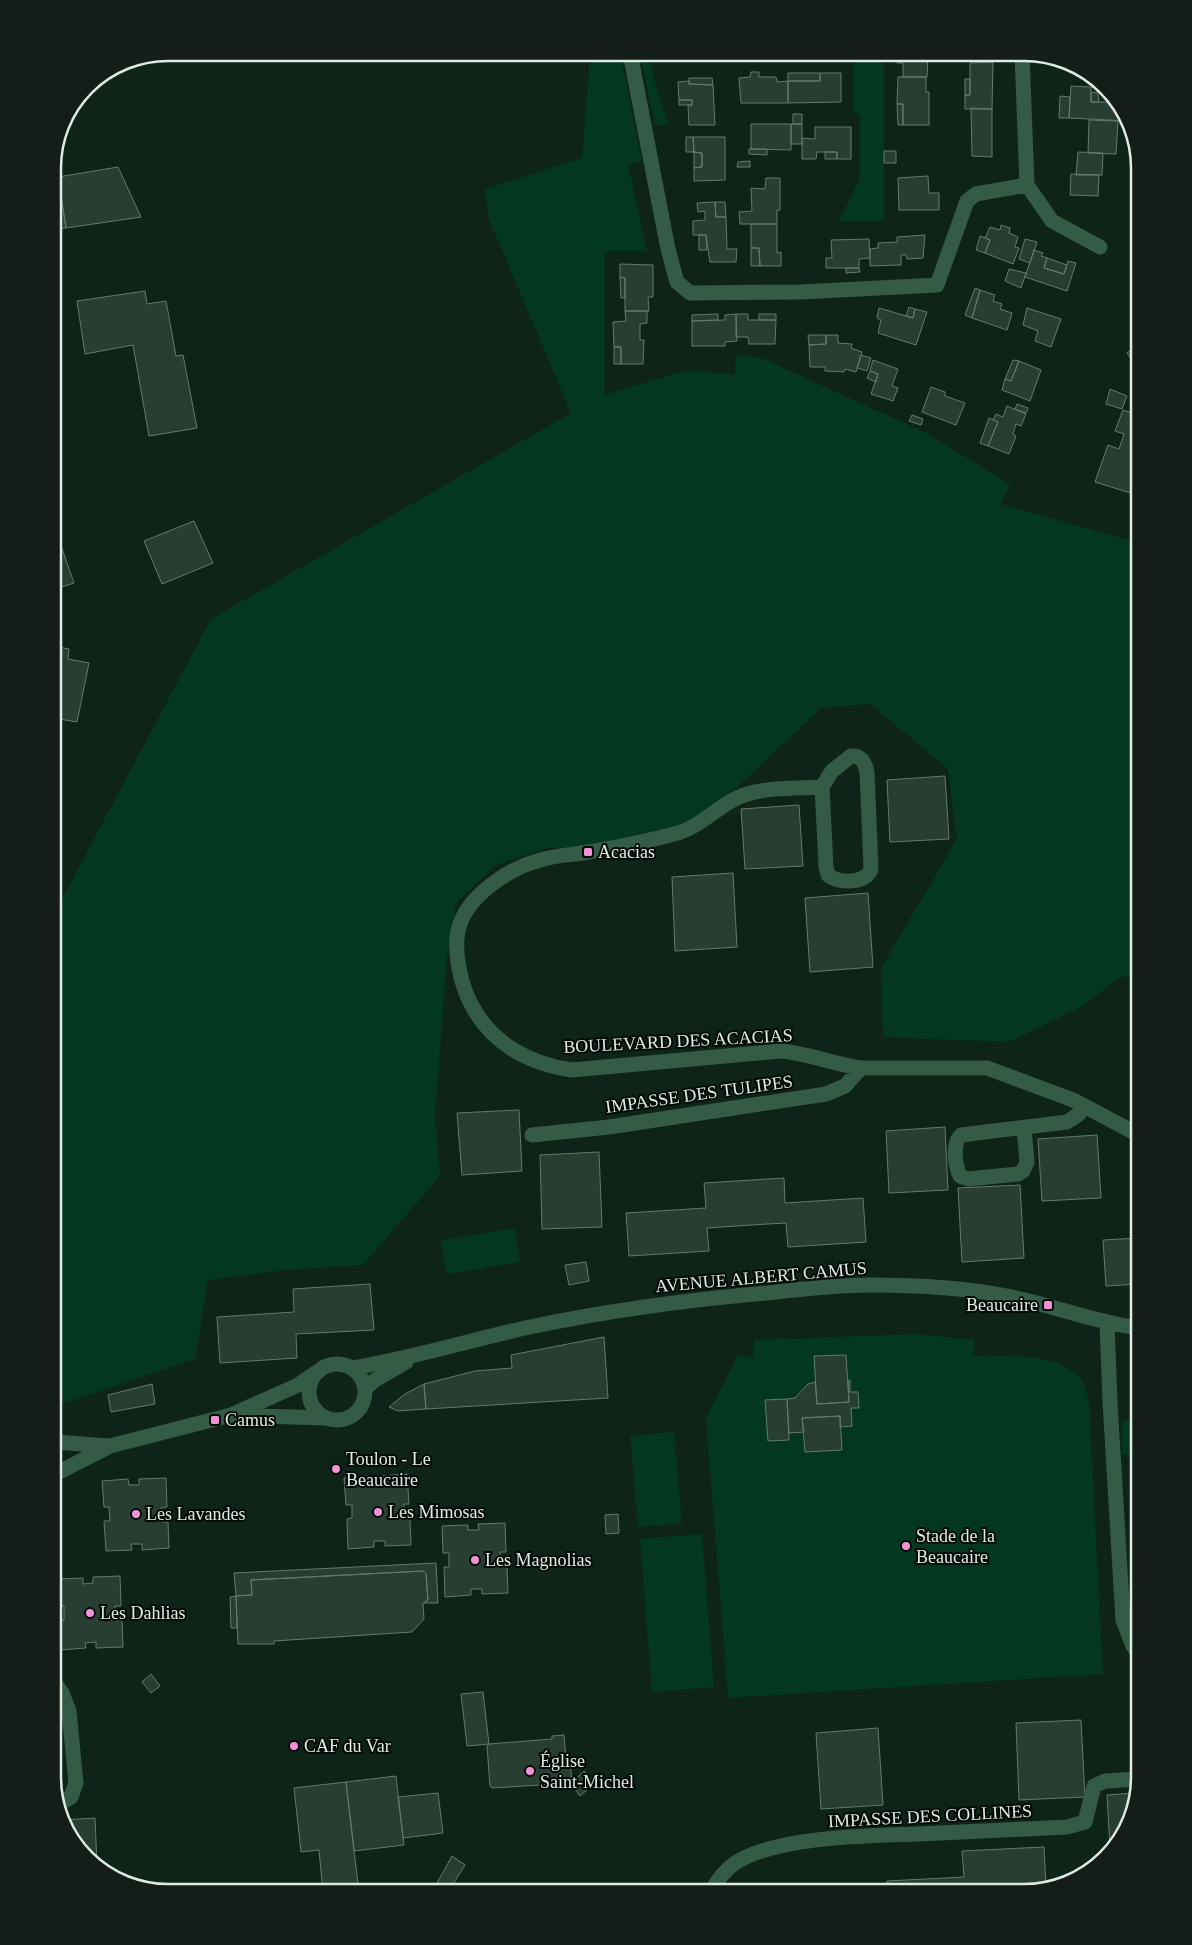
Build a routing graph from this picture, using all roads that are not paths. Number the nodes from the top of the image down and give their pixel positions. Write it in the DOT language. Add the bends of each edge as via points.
graph roads {
  1 [pos="632,61"];
  2 [pos="1022,61"];
  3 [pos="1027,185"];
  4 [pos="1100,247"];
  5 [pos="822,787"];
  6 [pos="861,1068"];
  7 [pos="1084,1106"];
  8 [pos="1024,1128"];
  9 [pos="1131,1130"];
  10 [pos="532,1135"];
  11 [pos="1107,1323"];
  12 [pos="1131,1327"];
  13 [pos="416,1356"];
  14 [pos="353,1368"];
  15 [pos="317,1372"];
  16 [pos="366,1388"];
  17 [pos="231,1415"];
  18 [pos="324,1418"];
  19 [pos="61,1442"];
  20 [pos="110,1446"];
  21 [pos="61,1451"];
  22 [pos="61,1465"];
  23 [pos="61,1472"];
  24 [pos="1131,1641"];
  25 [pos="61,1692"];
  26 [pos="1131,1779"];
  27 [pos="64,1801"];
  28 [pos="715,1884"];
  1 -- 3 [label="street" via="668,250 677,282 690,293 937,286 967,201 976,194"];
  2 -- 3 [label="street"];
  3 -- 4 [label="street" via="1052,221"];
  5 -- 5 [label="street" via="828,875 835,880 864,878 871,868 864,762 851,756 832,771"];
  5 -- 6 [label="street, BOULEVARD DES ACACIAS" via="747,794 689,829 634,844 549,857 523,866 490,887 469,908 459,925 459,969 464,991 474,1011 490,1030 510,1050 548,1066 572,1070 799,1052"];
  6 -- 7 [label="street, BOULEVARD DES ACACIAS" via="987,1068"];
  6 -- 10 [label="street, IMPASSE DES TULIPES" via="845,1086 826,1094 609,1127"];
  7 -- 8 [label="street" via="1080,1114 1067,1122"];
  7 -- 9 [label="street, BOULEVARD DES ACACIAS"];
  8 -- 8 [label="street" via="961,1135 956,1145 960,1176 968,1179 1023,1171 1027,1162"];
  11 -- 12 [label="street, AVENUE ALBERT CAMUS"];
  11 -- 13 [label="street, AVENUE ALBERT CAMUS" via="1006,1296 872,1285 836,1286 646,1307 526,1328"];
  11 -- 24 [label="street" via="1123,1620"];
  13 -- 14 [label="street, AVENUE ALBERT CAMUS"];
  13 -- 16 [label="street, AVENUE ALBERT CAMUS"];
  14 -- 15 [label="street" via="334,1364"];
  14 -- 16 [label="street" via="362,1377"];
  15 -- 17 [label="street" via="298,1385"];
  15 -- 18 [label="street" via="311,1379 309,1397 317,1413"];
  16 -- 18 [label="street" via="363,1405 351,1418 342,1421"];
  17 -- 18 [label="street"];
  17 -- 20 [label="street"];
  19 -- 20 [label="street"];
  20 -- 23 [label="street"];
  21 -- 22 [label="street"];
  25 -- 27 [label="street" via="68,1711 76,1783 71,1796"];
  26 -- 28 [label="street, IMPASSE DES COLLINES" via="1105,1781 1094,1786 1085,1822 1068,1827 851,1837 786,1846 736,1862"];
}
